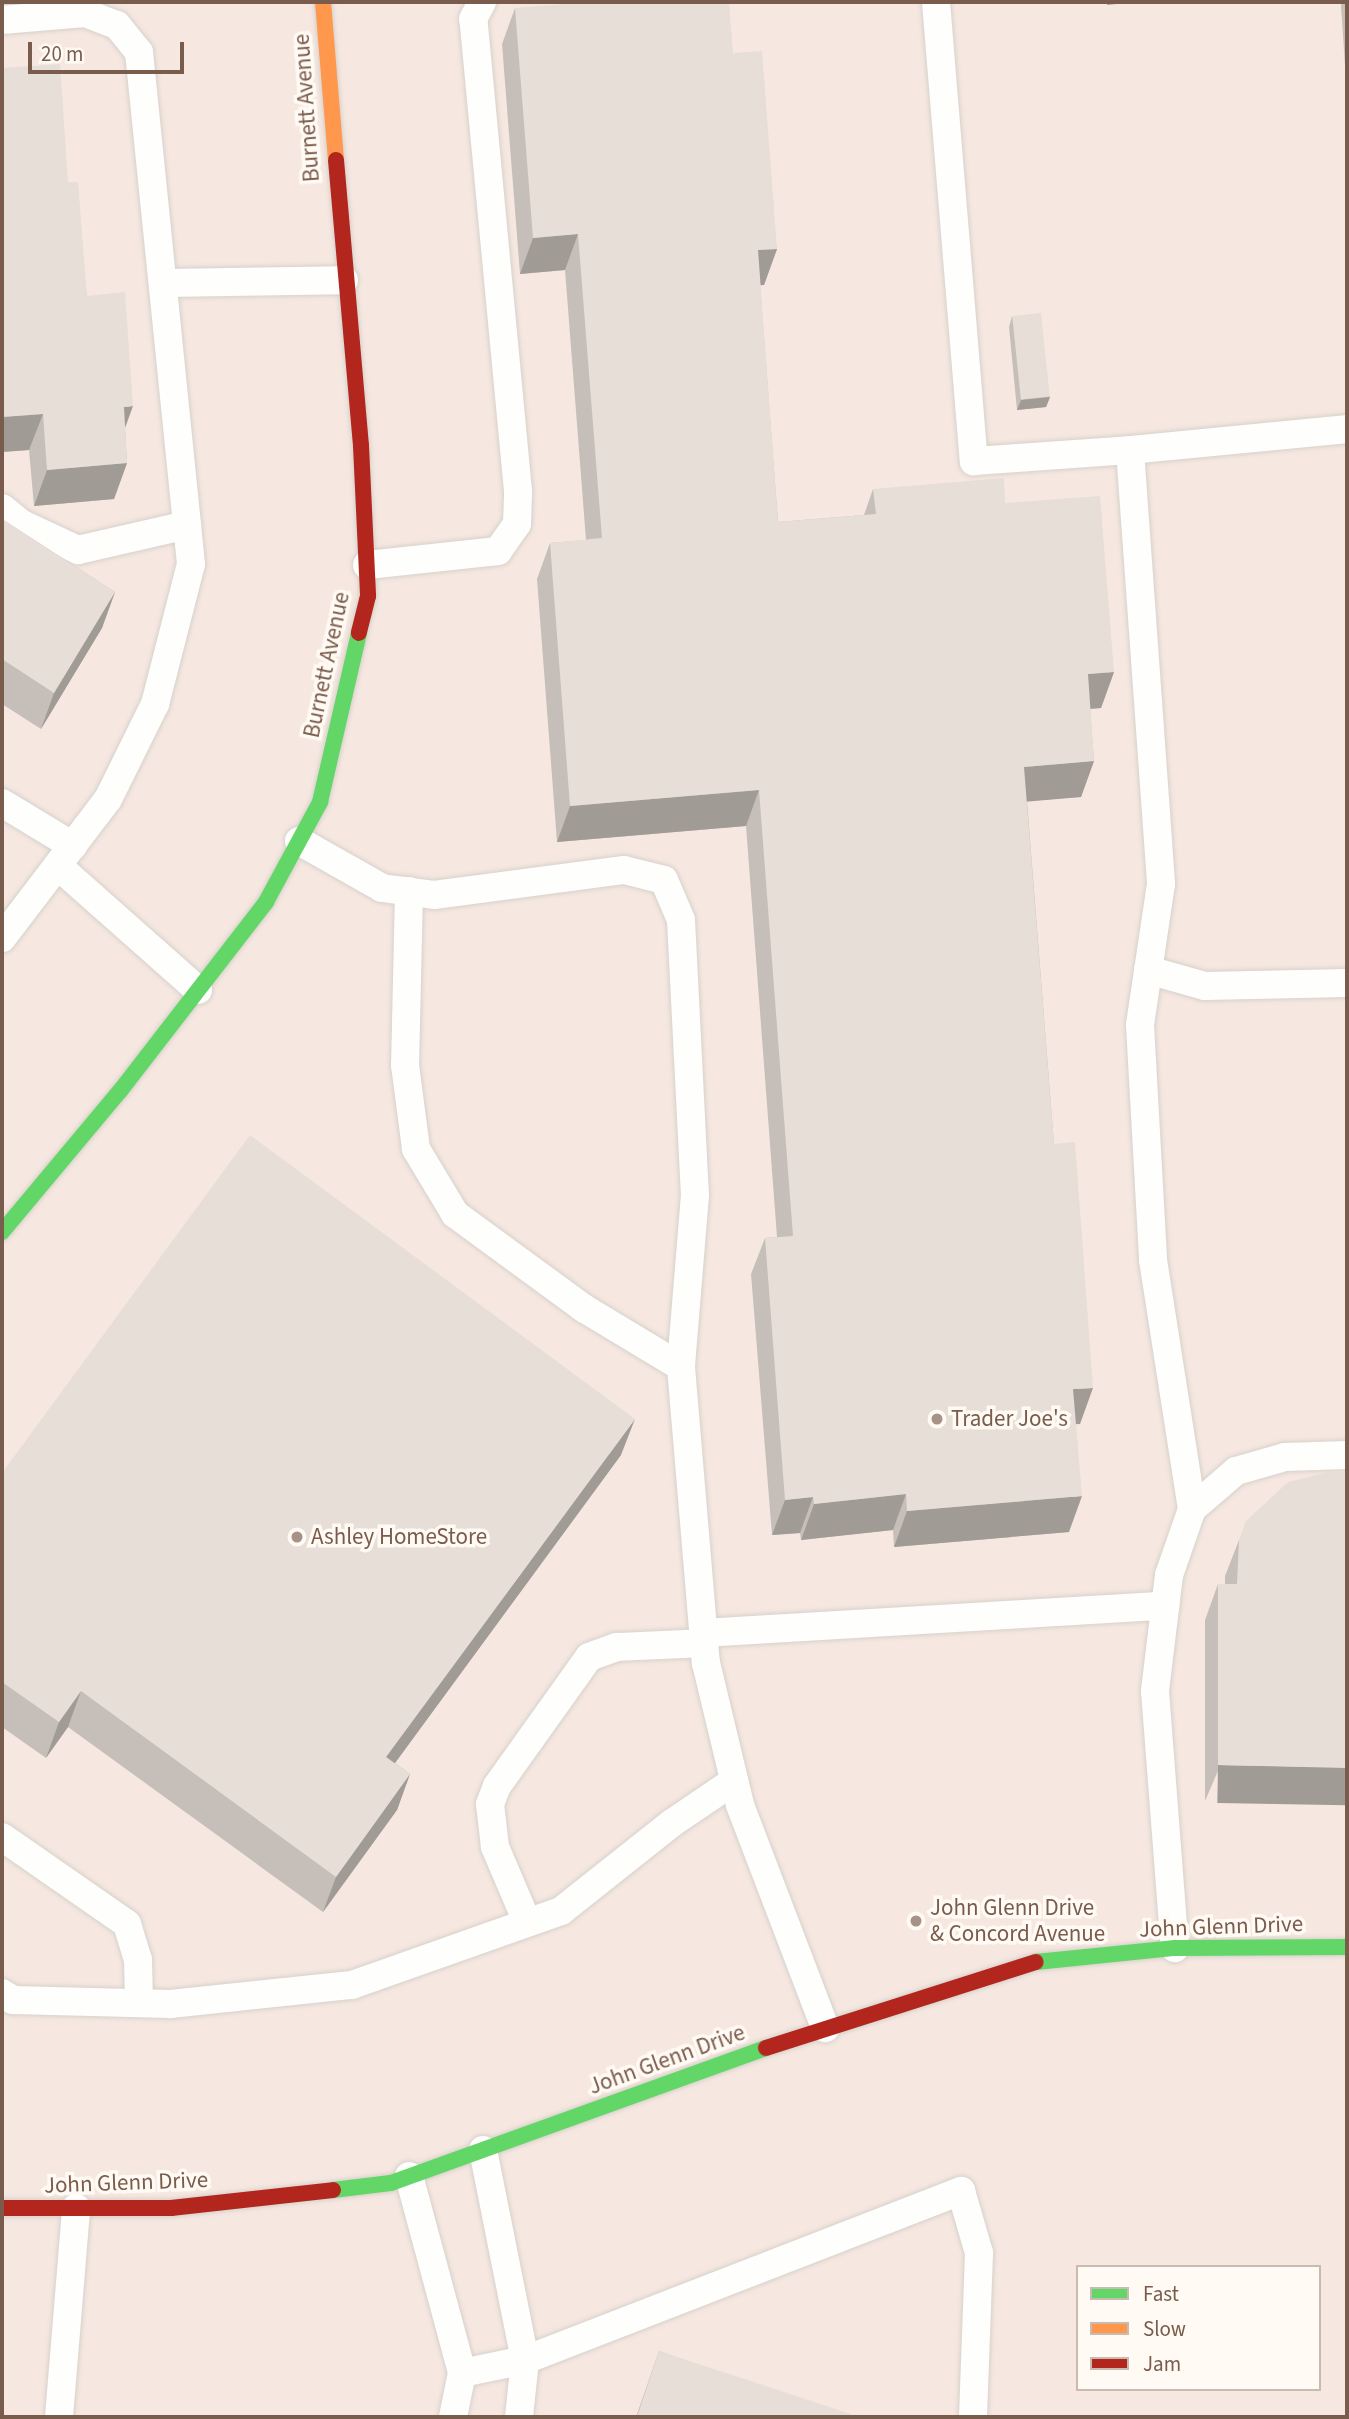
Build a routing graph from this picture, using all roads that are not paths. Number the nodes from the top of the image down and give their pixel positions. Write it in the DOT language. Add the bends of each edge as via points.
graph roads {
  1 [pos="323,2"];
  2 [pos="482,2"];
  3 [pos="936,2"];
  4 [pos="2,20"];
  5 [pos="344,279"];
  6 [pos="163,284"];
  7 [pos="1347,429"];
  8 [pos="1130,450"];
  9 [pos="2,508"];
  10 [pos="187,525"];
  11 [pos="366,565"];
  12 [pos="2,803"];
  13 [pos="299,841"];
  14 [pos="65,856"];
  15 [pos="409,891"];
  16 [pos="2,938"];
  17 [pos="1148,970"];
  18 [pos="1347,984"];
  19 [pos="198,990"];
  20 [pos="2,1232"];
  21 [pos="681,1367"];
  22 [pos="1347,1455"];
  23 [pos="1192,1509"];
  24 [pos="1165,1606"];
  25 [pos="704,1638"];
  26 [pos="734,1781"];
  27 [pos="2,1837"];
  28 [pos="527,1922"];
  29 [pos="1347,1947"];
  30 [pos="1175,1948"];
  31 [pos="2,1993"];
  32 [pos="139,2003"];
  33 [pos="825,2028"];
  34 [pos="483,2150"];
  35 [pos="409,2176"];
  36 [pos="2,2208"];
  37 [pos="76,2208"];
  38 [pos="525,2360"];
  39 [pos="463,2373"];
  40 [pos="59,2417"];
  41 [pos="453,2417"];
  42 [pos="519,2417"];
  43 [pos="972,2417"];
  1 -- 5 [label="street, Burnett Avenue"];
  2 -- 11 [label="lane" via="473,19 518,491 517,524 498,551"];
  3 -- 8 [label="lane" via="974,461"];
  4 -- 6 [label="lane" via="85,13 117,25 139,52"];
  5 -- 6 [label="lane"];
  5 -- 11 [label="street, Burnett Avenue" via="361,446"];
  6 -- 10 [label="lane"];
  7 -- 8 [label="lane"];
  8 -- 17 [label="lane" via="1161,884"];
  9 -- 10 [label="lane" via="22,524 78,551"];
  10 -- 14 [label="lane" via="191,564 155,704 108,799"];
  11 -- 13 [label="street, Burnett Avenue" via="368,596 347,695 320,802"];
  12 -- 14 [label="lane"];
  13 -- 15 [label="lane" via="382,888"];
  13 -- 19 [label="street, Burnett Avenue" via="266,902"];
  14 -- 16 [label="lane"];
  14 -- 19 [label="lane"];
  15 -- 21 [label="lane" via="405,1065 416,1149 455,1214 585,1309"];
  15 -- 21 [label="lane" via="434,895 624,870 664,880 681,920 695,1195"];
  17 -- 18 [label="lane" via="1206,986"];
  17 -- 23 [label="lane" via="1140,1025 1153,1260"];
  19 -- 20 [label="street, Burnett Avenue"];
  21 -- 25 [label="lane"];
  22 -- 23 [label="lane" via="1285,1457 1236,1471"];
  23 -- 24 [label="lane" via="1169,1575"];
  24 -- 25 [label="lane"];
  24 -- 30 [label="lane" via="1155,1691"];
  25 -- 26 [label="lane"];
  25 -- 28 [label="lane" via="617,1647 589,1657 497,1786 490,1804 495,1847"];
  26 -- 28 [label="lane" via="672,1823 561,1911"];
  26 -- 33 [label="lane"];
  27 -- 32 [label="lane" via="127,1924 138,1959"];
  28 -- 32 [label="lane" via="352,1985"];
  29 -- 30 [label="street, John Glenn Drive"];
  30 -- 33 [label="street, John Glenn Drive" via="1028,1963"];
  31 -- 32 [label="lane" via="13,2000"];
  33 -- 34 [label="street, John Glenn Drive"];
  34 -- 35 [label="street, John Glenn Drive"];
  34 -- 38 [label="lane"];
  35 -- 37 [label="street, John Glenn Drive" via="391,2183 172,2208"];
  35 -- 39 [label="lane"];
  36 -- 37 [label="street, John Glenn Drive"];
  37 -- 40 [label="lane"];
  38 -- 39 [label="lane"];
  38 -- 42 [label="lane"];
  38 -- 43 [label="lane" via="961,2191 979,2253"];
  39 -- 41 [label="lane"];
}
